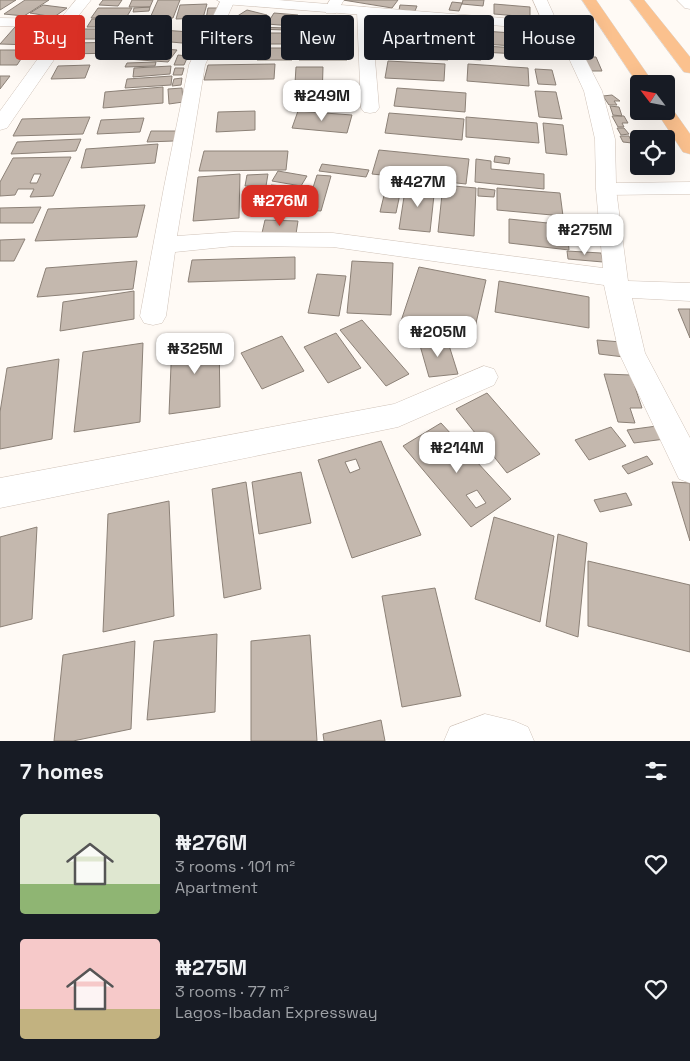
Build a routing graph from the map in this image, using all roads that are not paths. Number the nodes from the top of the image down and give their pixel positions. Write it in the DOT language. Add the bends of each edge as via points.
graph roads {
  1 [pos="84,0"];
  2 [pos="224,0"];
  3 [pos="228,0"];
  4 [pos="540,0"];
  5 [pos="589,0"];
  6 [pos="637,0"];
  7 [pos="684,0"];
  8 [pos="334,5"];
  9 [pos="690,6"];
  10 [pos="364,11"];
  11 [pos="72,15"];
  12 [pos="546,15"];
  13 [pos="0,22"];
  14 [pos="15,22"];
  15 [pos="504,22"];
  16 [pos="46,60"];
  17 [pos="578,60"];
  18 [pos="690,68"];
  19 [pos="640,75"];
  20 [pos="370,108"];
  21 [pos="671,120"];
  22 [pos="0,124"];
  23 [pos="690,148"];
  24 [pos="690,188"];
  25 [pos="606,189"];
  26 [pos="165,245"];
  27 [pos="617,283"];
  28 [pos="690,292"];
  29 [pos="153,316"];
  30 [pos="484,377"];
  31 [pos="690,469"];
  32 [pos="0,494"];
  33 [pos="464,741"];
  34 [pos="514,741"];
  1 -- 11 [label="street"];
  2 -- 3 [label="street"];
  3 -- 8 [label="street"];
  3 -- 26 [label="street" via="198,65"];
  4 -- 12 [label="street"];
  5 -- 19 [label="highway"];
  6 -- 18 [label="highway"];
  7 -- 9 [label="street"];
  8 -- 10 [label="street"];
  10 -- 15 [label="street"];
  10 -- 20 [label="street"];
  13 -- 14 [label="street"];
  16 -- 22 [label="street"];
  17 -- 25 [label="street" via="593,91 605,139"];
  21 -- 23 [label="highway"];
  24 -- 25 [label="street"];
  25 -- 27 [label="street"];
  26 -- 27 [label="street" via="234,239 333,240"];
  26 -- 29 [label="street"];
  27 -- 28 [label="street"];
  27 -- 31 [label="street" via="632,352"];
  30 -- 32 [label="street" via="398,415"];
  33 -- 34 [label="street" via="485,734"];
}
